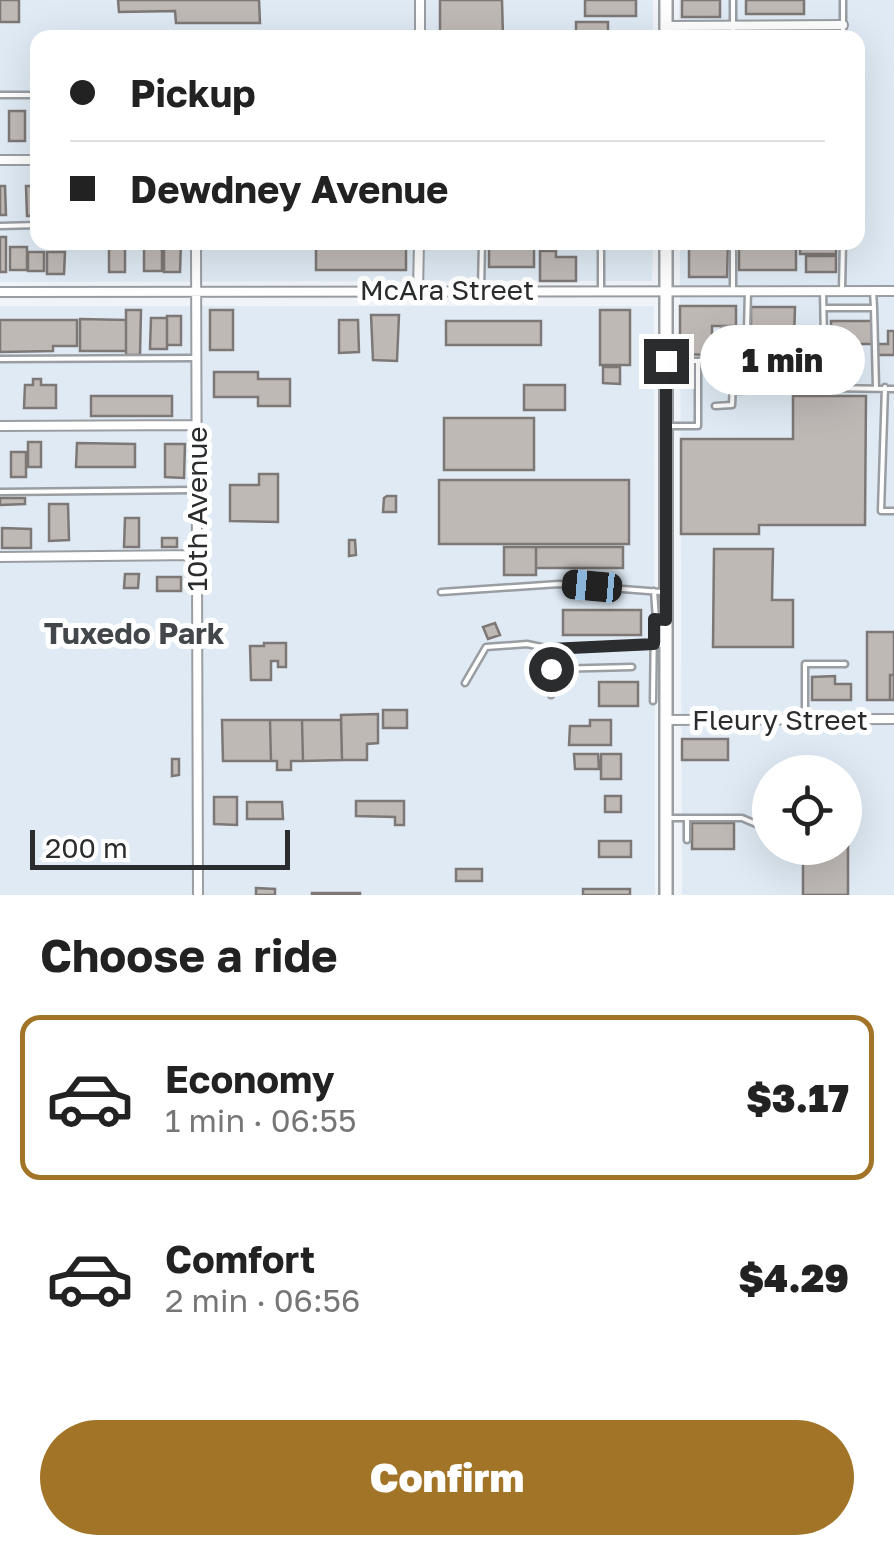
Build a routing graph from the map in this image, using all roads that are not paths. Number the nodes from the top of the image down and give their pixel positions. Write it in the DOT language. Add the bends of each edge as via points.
graph roads {
  1 [pos="420,0"];
  2 [pos="666,0"];
  3 [pos="733,0"];
  4 [pos="843,0"];
  5 [pos="733,26"];
  6 [pos="843,26"];
  7 [pos="420,30"];
  8 [pos="666,30"];
  9 [pos="688,30"];
  10 [pos="733,30"];
  11 [pos="843,30"];
  12 [pos="0,95"];
  13 [pos="30,95"];
  14 [pos="0,160"];
  15 [pos="30,160"];
  16 [pos="0,226"];
  17 [pos="30,226"];
  18 [pos="196,250"];
  19 [pos="419,250"];
  20 [pos="482,250"];
  21 [pos="600,250"];
  22 [pos="666,250"];
  23 [pos="733,250"];
  24 [pos="842,250"];
  25 [pos="418,290"];
  26 [pos="482,290"];
  27 [pos="600,290"];
  28 [pos="666,290"];
  29 [pos="748,290"];
  30 [pos="842,290"];
  31 [pos="894,290"];
  32 [pos="197,291"];
  33 [pos="733,291"];
  34 [pos="824,291"];
  35 [pos="874,291"];
  36 [pos="0,292"];
  37 [pos="824,308"];
  38 [pos="874,308"];
  39 [pos="0,358"];
  40 [pos="197,358"];
  41 [pos="666,361"];
  42 [pos="698,361"];
  43 [pos="715,384"];
  44 [pos="825,388"];
  45 [pos="876,388"];
  46 [pos="884,388"];
  47 [pos="894,389"];
  48 [pos="733,391"];
  49 [pos="715,406"];
  50 [pos="197,425"];
  51 [pos="0,426"];
  52 [pos="666,426"];
  53 [pos="197,490"];
  54 [pos="0,492"];
  55 [pos="894,511"];
  56 [pos="197,555"];
  57 [pos="0,556"];
  58 [pos="441,592"];
  59 [pos="660,592"];
  60 [pos="660,645"];
  61 [pos="550,649"];
  62 [pos="845,664"];
  63 [pos="632,667"];
  64 [pos="551,669"];
  65 [pos="465,683"];
  66 [pos="550,695"];
  67 [pos="652,701"];
  68 [pos="894,719"];
  69 [pos="666,720"];
  70 [pos="804,720"];
  71 [pos="666,818"];
  72 [pos="687,818"];
  73 [pos="752,822"];
  74 [pos="687,840"];
  75 [pos="198,895"];
  76 [pos="666,895"];
  1 -- 7 [label="street"];
  2 -- 8 [label="street"];
  3 -- 5 [label="lane"];
  4 -- 6 [label="lane"];
  5 -- 6 [label="street"];
  5 -- 9 [label="street"];
  5 -- 10 [label="lane"];
  6 -- 11 [label="lane"];
  12 -- 13 [label="lane"];
  14 -- 15 [label="street"];
  16 -- 17 [label="lane"];
  18 -- 32 [label="street, 10th Avenue"];
  19 -- 25 [label="street"];
  20 -- 26 [label="lane"];
  21 -- 27 [label="lane"];
  22 -- 28 [label="street"];
  23 -- 33 [label="lane"];
  24 -- 30 [label="lane"];
  25 -- 26 [label="street, McAra Street"];
  25 -- 32 [label="street, McAra Street"];
  26 -- 27 [label="street, McAra Street"];
  27 -- 28 [label="street, McAra Street"];
  28 -- 33 [label="street, McAra Street"];
  28 -- 41 [label="street"];
  29 -- 33 [label="street, McAra Street"];
  29 -- 34 [label="street, McAra Street"];
  29 -- 42 [label="lane" via="747,329 724,330 724,358"];
  30 -- 34 [label="street, McAra Street"];
  30 -- 35 [label="street, McAra Street"];
  31 -- 35 [label="street, McAra Street"];
  32 -- 36 [label="street, McAra Street"];
  32 -- 40 [label="street, 10th Avenue"];
  34 -- 37 [label="lane"];
  35 -- 38 [label="lane"];
  37 -- 38 [label="lane"];
  37 -- 44 [label="lane"];
  38 -- 45 [label="lane"];
  39 -- 40 [label="lane"];
  40 -- 50 [label="street, 10th Avenue"];
  41 -- 42 [label="lane"];
  41 -- 52 [label="street"];
  42 -- 52 [label="lane" via="698,426"];
  43 -- 48 [label="lane" via="733,382"];
  44 -- 45 [label="lane"];
  44 -- 48 [label="lane"];
  45 -- 46 [label="lane"];
  46 -- 47 [label="lane"];
  46 -- 55 [label="lane" via="882,511"];
  48 -- 49 [label="lane" via="732,405"];
  50 -- 51 [label="street"];
  50 -- 53 [label="street, 10th Avenue"];
  52 -- 59 [label="street"];
  53 -- 54 [label="lane"];
  53 -- 56 [label="street, 10th Avenue"];
  56 -- 57 [label="street"];
  56 -- 75 [label="street, 10th Avenue"];
  58 -- 59 [label="lane" via="559,584"];
  59 -- 60 [label="street"];
  60 -- 61 [label="lane"];
  60 -- 67 [label="lane"];
  60 -- 69 [label="street"];
  61 -- 64 [label="lane"];
  61 -- 65 [label="lane" via="486,647"];
  62 -- 70 [label="lane" via="805,664"];
  63 -- 64 [label="lane"];
  64 -- 66 [label="lane"];
  68 -- 70 [label="street, Fleury Street"];
  69 -- 70 [label="street, Fleury Street"];
  69 -- 71 [label="street"];
  71 -- 72 [label="lane"];
  71 -- 76 [label="street"];
  72 -- 73 [label="lane"];
  72 -- 74 [label="lane"];
}
